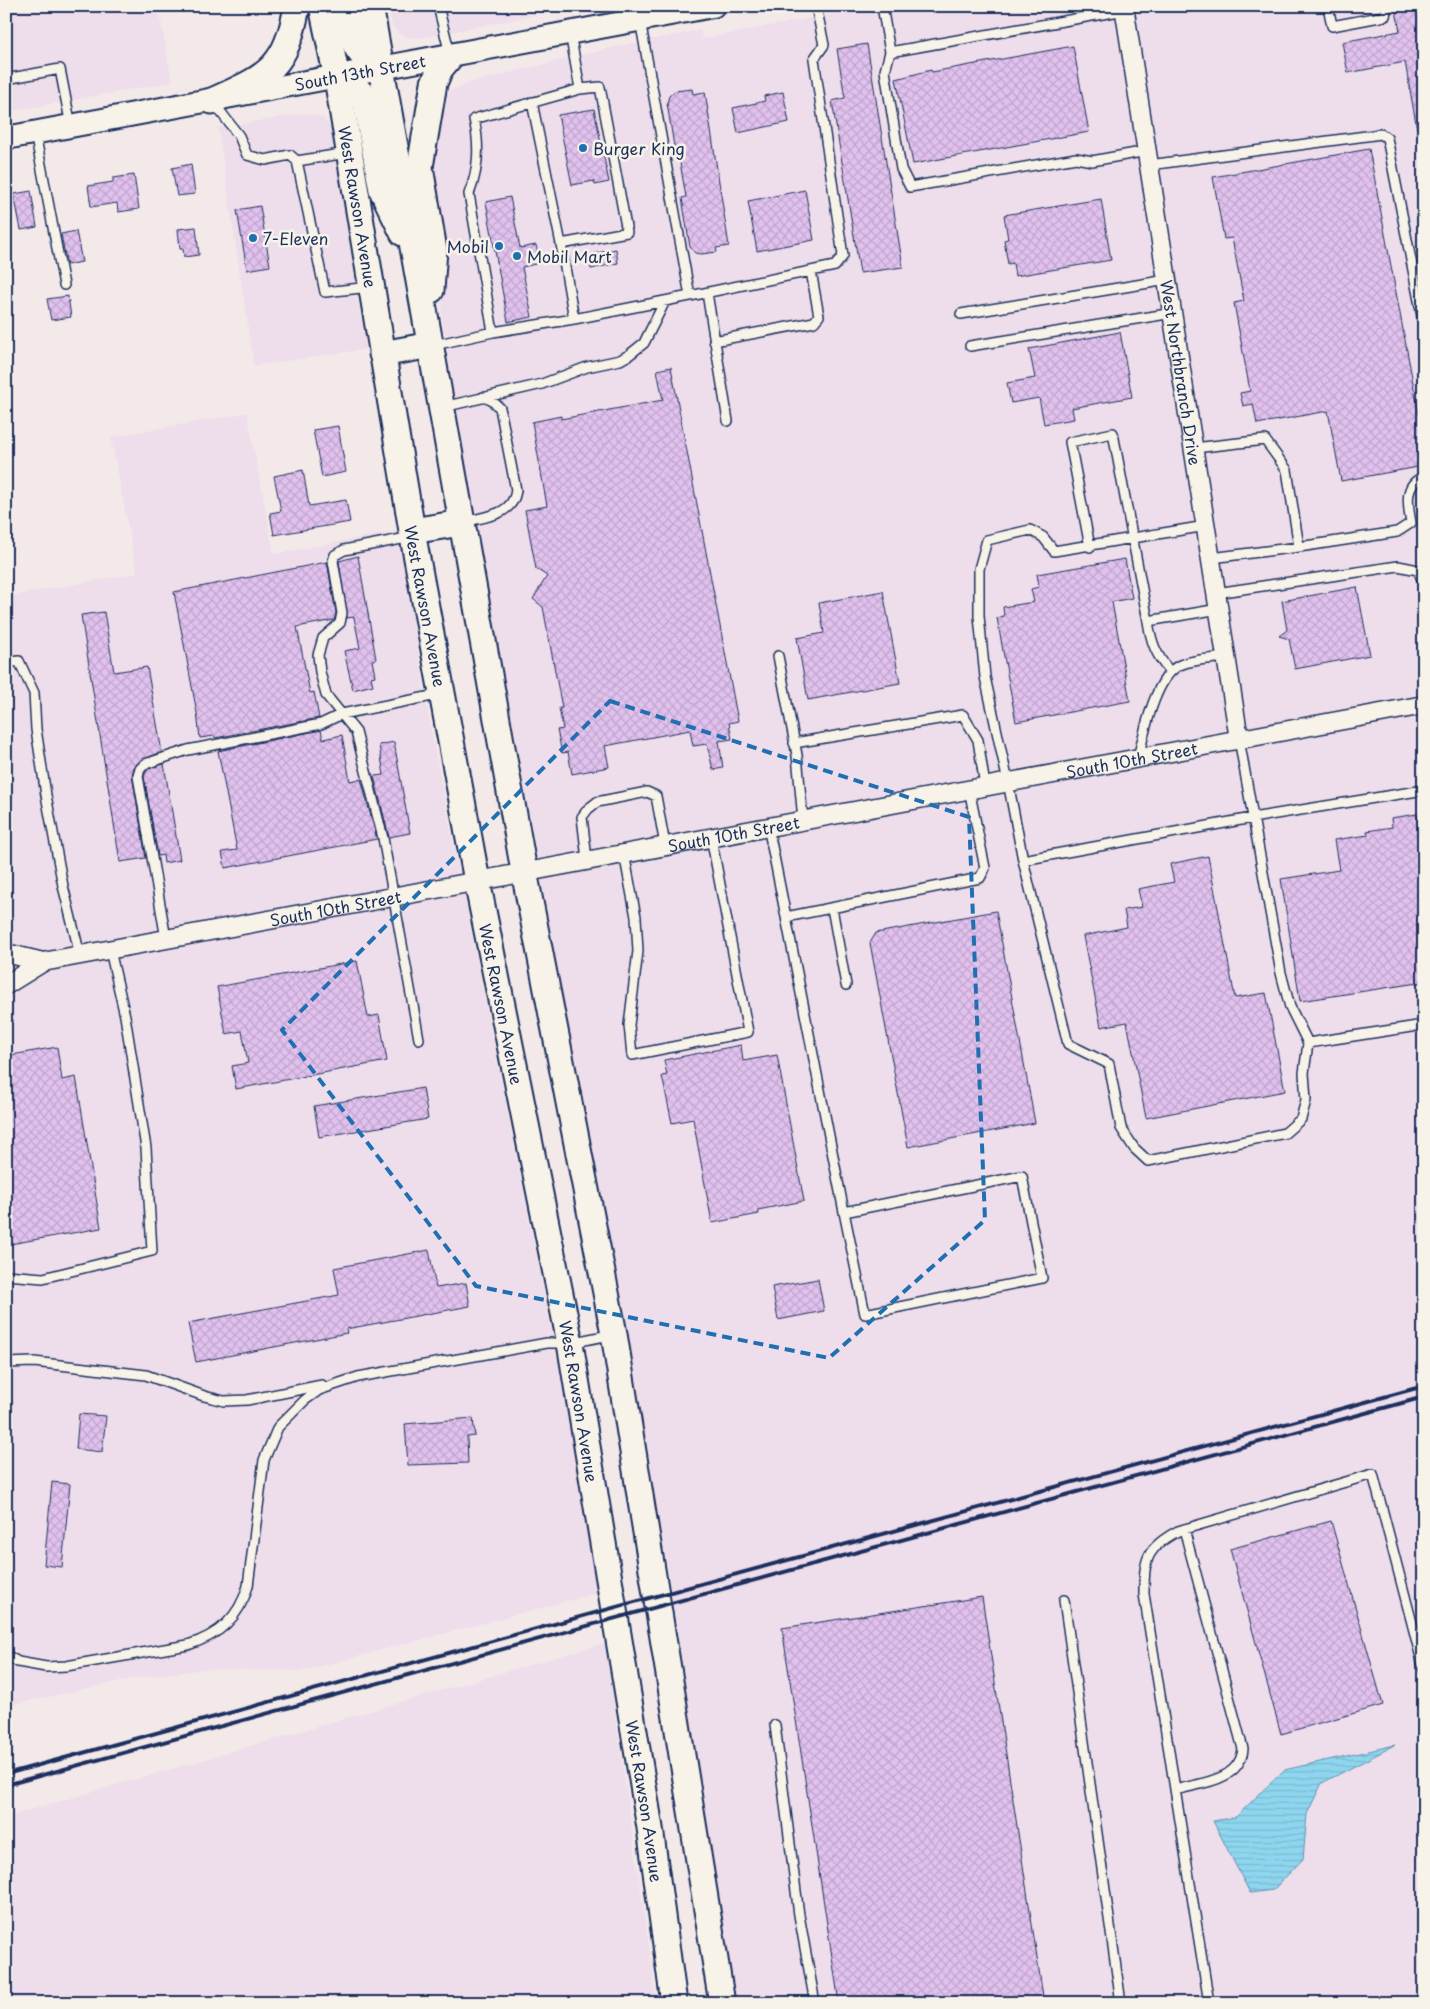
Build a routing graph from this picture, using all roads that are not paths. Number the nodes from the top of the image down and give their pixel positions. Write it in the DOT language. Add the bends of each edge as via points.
graph roads {
  1 [pos="297,6"];
  2 [pos="322,6"];
  3 [pos="345,6"];
  4 [pos="370,6"];
  5 [pos="438,6"];
  6 [pos="713,6"];
  7 [pos="816,6"];
  8 [pos="882,6"];
  9 [pos="1328,6"];
  10 [pos="1387,6"];
  11 [pos="1125,8"];
  12 [pos="640,20"];
  13 [pos="570,33"];
  14 [pos="890,52"];
  15 [pos="451,56"];
  16 [pos="382,69"];
  17 [pos="337,78"];
  18 [pos="6,79"];
  19 [pos="580,89"];
  20 [pos="212,101"];
  21 [pos="532,102"];
  22 [pos="71,127"];
  23 [pos="35,133"];
  24 [pos="6,138"];
  25 [pos="349,153"];
  26 [pos="1148,158"];
  27 [pos="297,161"];
  28 [pos="561,244"];
  29 [pos="415,252"];
  30 [pos="811,271"];
  31 [pos="1167,280"];
  32 [pos="64,286"];
  33 [pos="371,287"];
  34 [pos="707,293"];
  35 [pos="690,296"];
  36 [pos="665,301"];
  37 [pos="1173,313"];
  38 [pos="961,314"];
  39 [pos="574,319"];
  40 [pos="1424,326"];
  41 [pos="493,332"];
  42 [pos="429,334"];
  43 [pos="714,341"];
  44 [pos="970,346"];
  45 [pos="382,354"];
  46 [pos="482,397"];
  47 [pos="441,408"];
  48 [pos="728,422"];
  49 [pos="1194,448"];
  50 [pos="1424,477"];
  51 [pos="461,523"];
  52 [pos="1206,526"];
  53 [pos="412,534"];
  54 [pos="1133,539"];
  55 [pos="1090,546"];
  56 [pos="1299,548"];
  57 [pos="1211,558"];
  58 [pos="1424,584"];
  59 [pos="1218,601"];
  60 [pos="1148,621"];
  61 [pos="778,656"];
  62 [pos="1226,656"];
  63 [pos="6,663"];
  64 [pos="1170,672"];
  65 [pos="442,694"];
  66 [pos="1424,705"];
  67 [pos="342,714"];
  68 [pos="1240,739"];
  69 [pos="794,743"];
  70 [pos="1138,758"];
  71 [pos="1008,782"];
  72 [pos="977,788"];
  73 [pos="1424,790"];
  74 [pos="1252,818"];
  75 [pos="802,820"];
  76 [pos="768,826"];
  77 [pos="712,836"];
  78 [pos="665,845"];
  79 [pos="624,853"];
  80 [pos="587,859"];
  81 [pos="1023,860"];
  82 [pos="524,871"];
  83 [pos="477,881"];
  84 [pos="392,897"];
  85 [pos="832,908"];
  86 [pos="786,916"];
  87 [pos="166,939"];
  88 [pos="110,950"];
  89 [pos="6,953"];
  90 [pos="80,956"];
  91 [pos="43,962"];
  92 [pos="846,985"];
  93 [pos="6,986"];
  94 [pos="1424,1025"];
  95 [pos="419,1039"];
  96 [pos="1308,1043"];
  97 [pos="844,1212"];
  98 [pos="6,1275"];
  99 [pos="614,1334"];
  100 [pos="570,1343"];
  101 [pos="6,1363"];
  102 [pos="336,1383"];
  103 [pos="1184,1529"];
  104 [pos="1064,1600"];
  105 [pos="6,1656"];
  106 [pos="1424,1669"];
  107 [pos="775,1725"];
  108 [pos="1175,1790"];
  109 [pos="674,2003"];
  110 [pos="722,2003"];
  111 [pos="815,2003"];
  112 [pos="1122,2003"];
  113 [pos="1209,2003"];
  1 -- 20 [label="main road" via="280,61 263,77"];
  2 -- 17 [label="main road, West Rawson Avenue"];
  3 -- 16 [label="main road" via="352,41 369,63"];
  4 -- 16 [label="main road"];
  5 -- 15 [label="lane"];
  6 -- 12 [label="street, South 13th Street"];
  7 -- 30 [label="lane" via="824,45 814,59 844,256 835,266"];
  8 -- 14 [label="lane"];
  9 -- 10 [label="lane" via="1332,26 1385,16"];
  11 -- 14 [label="lane"];
  11 -- 26 [label="street, West Northbranch Drive"];
  12 -- 13 [label="street, South 13th Street"];
  12 -- 35 [label="lane"];
  13 -- 15 [label="street, South 13th Street"];
  13 -- 19 [label="lane"];
  14 -- 26 [label="lane" via="884,71 901,169 910,187 1076,158 1092,161"];
  15 -- 16 [label="street, South 13th Street"];
  15 -- 42 [label="main road" via="434,83 420,167 434,250"];
  16 -- 17 [label="street, South 13th Street"];
  16 -- 29 [label="main road"];
  17 -- 20 [label="street, South 13th Street"];
  17 -- 25 [label="main road, West Rawson Avenue"];
  17 -- 29 [label="main road" via="355,87 365,97 382,190 396,222"];
  18 -- 22 [label="lane" via="60,69"];
  19 -- 21 [label="lane"];
  19 -- 28 [label="lane" via="600,87 627,232"];
  20 -- 22 [label="street, South 13th Street"];
  20 -- 27 [label="lane" via="239,136 247,155 265,160 290,155"];
  21 -- 28 [label="lane"];
  21 -- 41 [label="lane" via="474,119 479,154 476,177 469,194"];
  22 -- 23 [label="street, South 13th Street"];
  23 -- 24 [label="street, South 13th Street"];
  23 -- 32 [label="lane"];
  25 -- 27 [label="lane"];
  25 -- 33 [label="main road, West Rawson Avenue"];
  26 -- 31 [label="street, West Northbranch Drive"];
  26 -- 40 [label="lane" via="1381,134 1387,138 1395,172"];
  27 -- 33 [label="lane" via="325,292"];
  28 -- 39 [label="lane"];
  29 -- 42 [label="main road"];
  30 -- 34 [label="lane"];
  30 -- 43 [label="lane" via="819,316 814,322"];
  31 -- 37 [label="street, West Northbranch Drive"];
  31 -- 38 [label="lane"];
  33 -- 45 [label="main road, West Rawson Avenue"];
  34 -- 35 [label="lane"];
  34 -- 43 [label="lane"];
  35 -- 36 [label="lane"];
  36 -- 39 [label="lane"];
  36 -- 46 [label="lane" via="644,343 630,355 542,384"];
  37 -- 44 [label="lane"];
  37 -- 49 [label="street, West Northbranch Drive"];
  39 -- 41 [label="lane"];
  41 -- 42 [label="lane"];
  42 -- 45 [label="main road"];
  42 -- 47 [label="main road"];
  43 -- 48 [label="lane"];
  45 -- 53 [label="main road, West Rawson Avenue"];
  46 -- 47 [label="lane"];
  46 -- 51 [label="lane" via="500,408 516,490 515,501 504,511"];
  47 -- 51 [label="main road"];
  49 -- 52 [label="street, West Northbranch Drive"];
  49 -- 56 [label="lane" via="1265,440 1286,470"];
  50 -- 56 [label="lane" via="1411,486 1408,500 1410,524 1397,532"];
  51 -- 53 [label="main road"];
  51 -- 82 [label="main road"];
  52 -- 54 [label="lane"];
  52 -- 57 [label="street, West Northbranch Drive"];
  53 -- 65 [label="main road, West Rawson Avenue"];
  53 -- 67 [label="lane" via="344,550 335,554 332,561 342,613 340,622 323,638 318,655 326,695"];
  54 -- 55 [label="lane"];
  54 -- 55 [label="lane" via="1113,433 1070,442"];
  54 -- 60 [label="lane"];
  55 -- 71 [label="lane" via="1054,551 1043,537 1030,530 987,540 979,569 981,633 985,677"];
  56 -- 57 [label="lane"];
  57 -- 59 [label="street, West Northbranch Drive"];
  58 -- 59 [label="lane" via="1418,570 1398,566"];
  59 -- 60 [label="lane"];
  59 -- 62 [label="street, West Northbranch Drive"];
  60 -- 64 [label="lane" via="1153,647"];
  61 -- 69 [label="lane"];
  62 -- 64 [label="lane" via="1181,664"];
  62 -- 68 [label="street, West Northbranch Drive"];
  63 -- 90 [label="lane" via="19,661 34,693 46,795"];
  64 -- 70 [label="lane" via="1150,708"];
  65 -- 67 [label="lane"];
  65 -- 83 [label="main road, West Rawson Avenue"];
  66 -- 68 [label="street, South 10th Street"];
  67 -- 84 [label="lane" via="356,732 383,838"];
  67 -- 87 [label="lane" via="321,724 188,750 144,764 138,776"];
  68 -- 70 [label="street, South 10th Street"];
  68 -- 74 [label="lane"];
  69 -- 72 [label="lane" via="963,715 978,740"];
  69 -- 75 [label="lane"];
  70 -- 71 [label="street, South 10th Street"];
  71 -- 72 [label="street, South 10th Street"];
  71 -- 81 [label="lane"];
  72 -- 75 [label="street, South 10th Street"];
  72 -- 85 [label="lane" via="984,868 980,878"];
  73 -- 74 [label="lane"];
  74 -- 81 [label="lane"];
  74 -- 96 [label="lane" via="1281,974 1290,1007"];
  75 -- 76 [label="street, South 10th Street"];
  76 -- 77 [label="street, South 10th Street"];
  76 -- 86 [label="lane"];
  77 -- 78 [label="street, South 10th Street"];
  77 -- 79 [label="lane" via="748,1032 632,1055 629,1025 638,951 636,916"];
  78 -- 79 [label="street, South 10th Street"];
  78 -- 80 [label="lane" via="656,796 647,792 597,802 588,809 582,817"];
  79 -- 80 [label="street, South 10th Street"];
  80 -- 82 [label="street, South 10th Street"];
  81 -- 96 [label="lane" via="1068,1044 1109,1064 1121,1128 1134,1148 1148,1160 1285,1134 1301,1119 1306,1100 1304,1073"];
  82 -- 83 [label="street, South 10th Street"];
  82 -- 99 [label="main road"];
  83 -- 84 [label="street, South 10th Street"];
  83 -- 100 [label="main road, West Rawson Avenue"];
  84 -- 87 [label="street, South 10th Street"];
  84 -- 95 [label="lane"];
  85 -- 86 [label="lane"];
  85 -- 92 [label="lane"];
  86 -- 97 [label="lane"];
  87 -- 88 [label="street, South 10th Street"];
  88 -- 90 [label="street, South 10th Street"];
  88 -- 98 [label="lane" via="125,1016 146,1148 152,1251 43,1278"];
  89 -- 91 [label="street, South 10th Street"];
  90 -- 91 [label="street, South 10th Street"];
  91 -- 93 [label="street, South 10th Street"];
  94 -- 96 [label="lane"];
  97 -- 97 [label="lane" via="1022,1176 1042,1278 865,1314"];
  99 -- 100 [label="lane"];
  99 -- 110 [label="main road"];
  100 -- 102 [label="lane" via="547,1343"];
  100 -- 109 [label="main road, West Rawson Avenue" via="650,1828"];
  101 -- 102 [label="lane" via="34,1362 138,1374 224,1401 247,1400"];
  102 -- 105 [label="lane" via="319,1390 291,1412 270,1443 260,1480 244,1602 234,1618 219,1632 188,1645 66,1666 31,1666"];
  103 -- 106 [label="lane" via="1373,1474"];
  103 -- 108 [label="lane" via="1160,1541 1149,1553 1144,1566 1144,1594"];
  103 -- 108 [label="lane" via="1243,1749 1242,1759 1235,1770"];
  104 -- 112 [label="lane"];
  107 -- 111 [label="lane" via="799,1915"];
  108 -- 113 [label="lane"];
}
